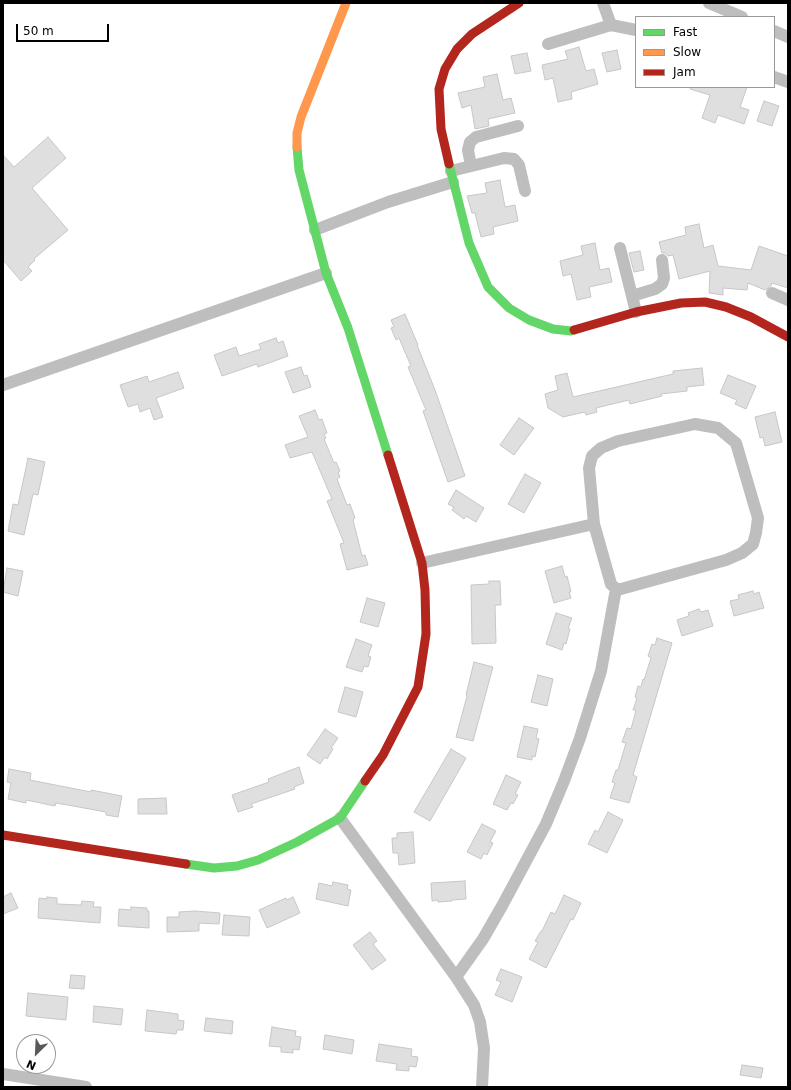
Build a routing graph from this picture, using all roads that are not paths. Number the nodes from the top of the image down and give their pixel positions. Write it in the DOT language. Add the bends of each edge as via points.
graph roads {
  1 [pos="346,3"];
  2 [pos="519,3"];
  3 [pos="603,3"];
  4 [pos="709,3"];
  5 [pos="740,16"];
  6 [pos="611,25"];
  7 [pos="635,30"];
  8 [pos="775,31"];
  9 [pos="788,37"];
  10 [pos="548,44"];
  11 [pos="518,126"];
  12 [pos="471,166"];
  13 [pos="452,176"];
  14 [pos="525,191"];
  15 [pos="315,230"];
  16 [pos="620,248"];
  17 [pos="662,260"];
  18 [pos="326,273"];
  19 [pos="772,293"];
  20 [pos="632,296"];
  21 [pos="788,300"];
  22 [pos="636,312"];
  23 [pos="788,337"];
  24 [pos="3,384"];
  25 [pos="594,524"];
  26 [pos="422,563"];
  27 [pos="616,588"];
  28 [pos="340,818"];
  29 [pos="3,835"];
  30 [pos="456,977"];
  31 [pos="3,1074"];
  32 [pos="86,1087"];
  33 [pos="482,1087"];
  1 -- 15 [label="street" via="297,133 296,153 299,170"];
  2 -- 13 [label="street" via="472,34 457,49 445,69 439,89 441,129"];
  3 -- 6 [label="street"];
  4 -- 5 [label="street"];
  6 -- 7 [label="street"];
  6 -- 10 [label="street"];
  8 -- 9 [label="street"];
  11 -- 12 [label="street" via="476,137 470,142 468,150"];
  12 -- 13 [label="street"];
  12 -- 14 [label="street" via="504,158 514,159 519,165"];
  13 -- 15 [label="street"];
  13 -- 22 [label="street" via="469,243 488,287 509,308 529,320 552,329 571,331"];
  15 -- 18 [label="street"];
  16 -- 20 [label="street"];
  17 -- 20 [label="street" via="662,284 655,289"];
  18 -- 24 [label="street"];
  18 -- 26 [label="street" via="348,328"];
  19 -- 21 [label="street"];
  20 -- 22 [label="street"];
  22 -- 23 [label="street" via="681,303 705,302 750,317"];
  25 -- 26 [label="street"];
  25 -- 27 [label="street" via="611,584"];
  25 -- 27 [label="street" via="589,468 592,456 602,448 618,441 695,424 718,428 736,443 758,518 753,544 742,553 726,560 622,589"];
  26 -- 28 [label="street" via="426,634 418,687 383,755"];
  27 -- 30 [label="street" via="601,671 564,781 546,824 502,906"];
  28 -- 29 [label="street" via="258,860 237,866 214,868"];
  28 -- 30 [label="street"];
  30 -- 33 [label="street" via="474,1005 480,1022 484,1048"];
  31 -- 32 [label="street"];
}
